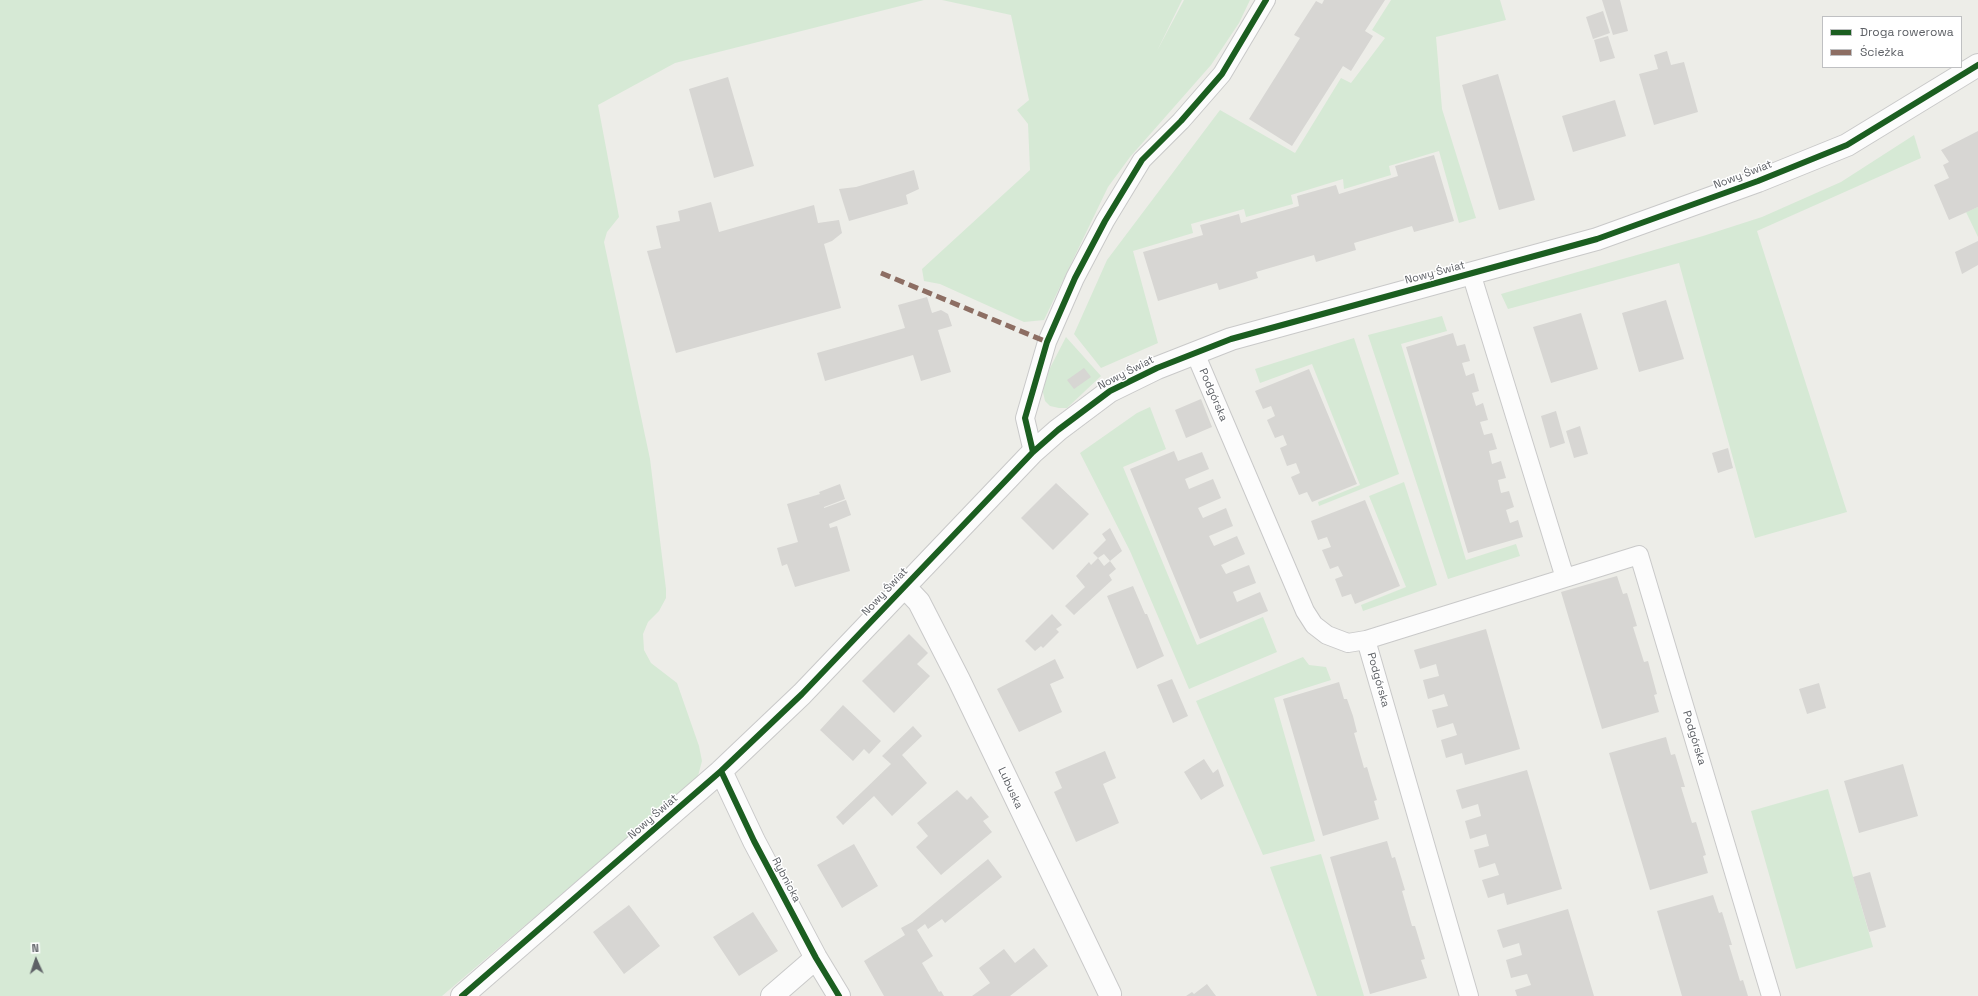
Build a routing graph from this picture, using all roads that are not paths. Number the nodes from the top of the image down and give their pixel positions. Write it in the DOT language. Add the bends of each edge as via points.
graph roads {
  1 [pos="1266,0"];
  2 [pos="1978,65"];
  3 [pos="1471,273"];
  4 [pos="1195,353"];
  5 [pos="1033,452"];
  6 [pos="1565,578"];
  7 [pos="904,586"];
  8 [pos="1366,640"];
  9 [pos="721,771"];
  10 [pos="816,958"];
  11 [pos="1110,994"];
  12 [pos="462,996"];
  13 [pos="772,996"];
  14 [pos="839,996"];
  15 [pos="1469,996"];
  16 [pos="1771,996"];
  1 -- 5 [label="lane" via="1222,74 1142,160 1105,221 1075,278 1047,342 1025,418"];
  2 -- 3 [label="street, Nowy Świat" via="1847,145 1758,181 1596,239"];
  3 -- 4 [label="street, Nowy Świat" via="1246,335"];
  3 -- 6 [label="lane"];
  4 -- 5 [label="street, Nowy Świat" via="1110,391 1063,425"];
  4 -- 8 [label="lane, Podgórska" via="1305,611 1314,625 1327,636 1348,643"];
  5 -- 7 [label="street, Nowy Świat"];
  6 -- 8 [label="lane, Podgórska"];
  6 -- 16 [label="lane, Podgórska" via="1639,555"];
  7 -- 9 [label="street, Nowy Świat" via="802,694"];
  7 -- 11 [label="street, Lubuska" via="919,602 959,680"];
  8 -- 15 [label="lane, Podgórska"];
  9 -- 10 [label="street, Rybnicka" via="754,841"];
  9 -- 12 [label="street, Nowy Świat"];
  10 -- 13 [label="street"];
  10 -- 14 [label="street, Rybnicka"];
}
